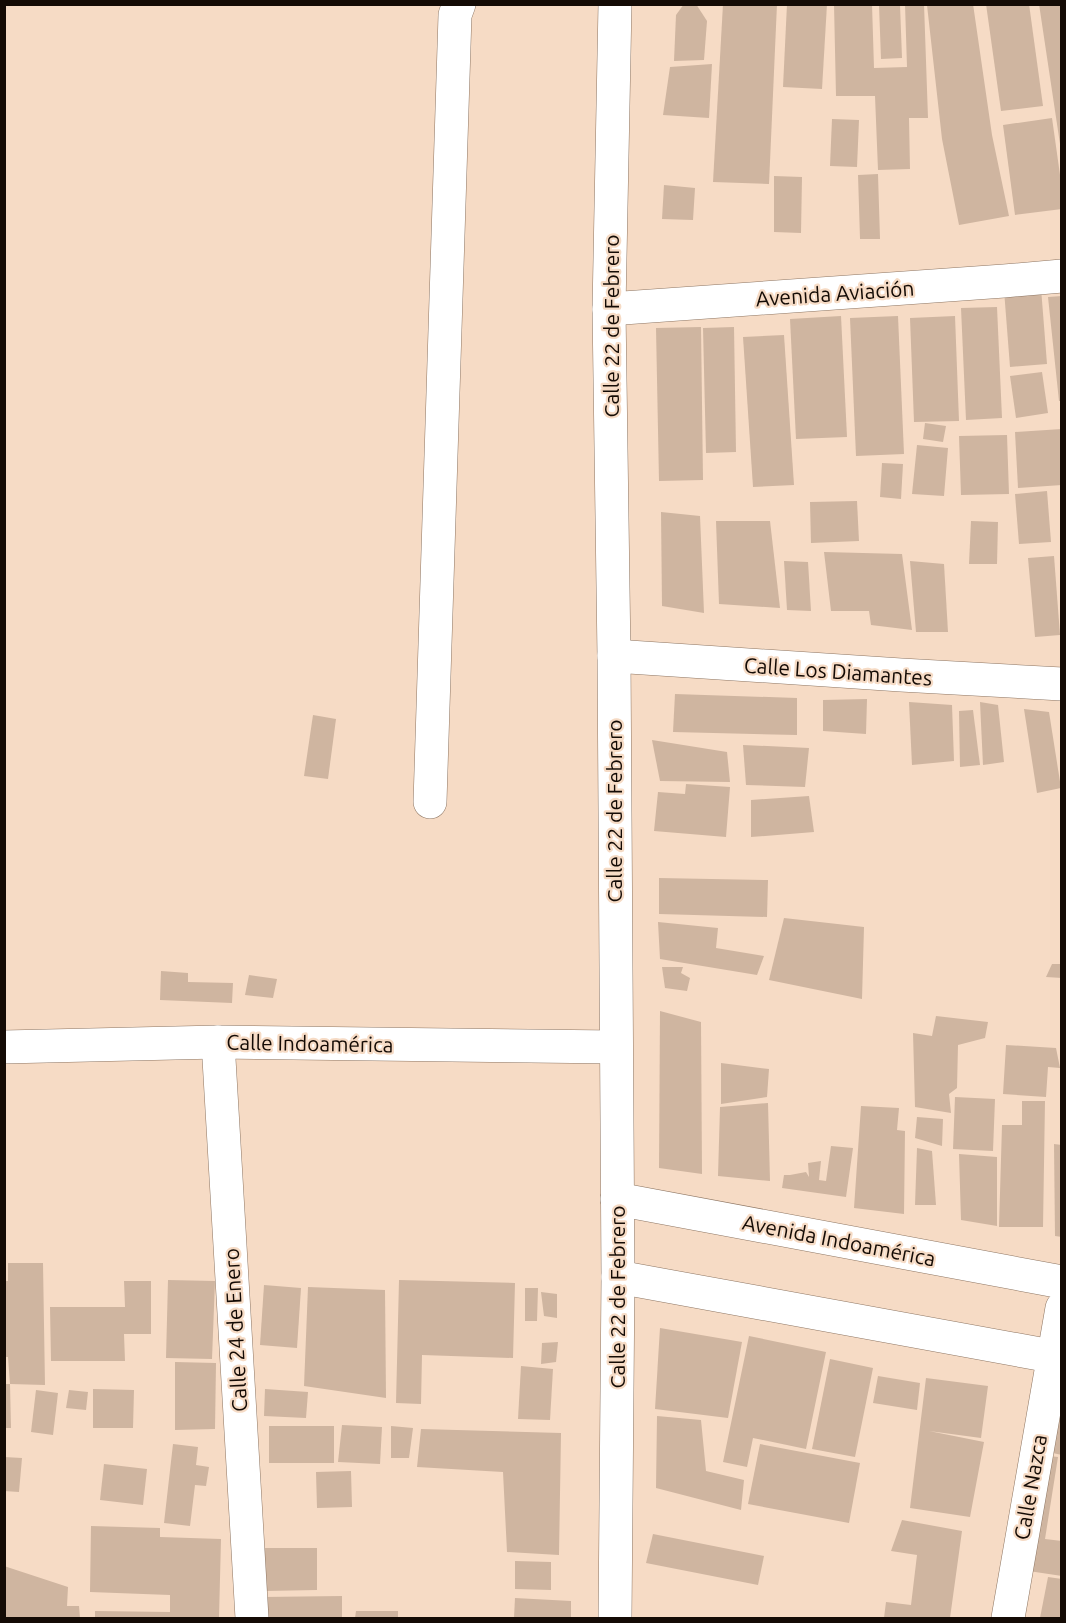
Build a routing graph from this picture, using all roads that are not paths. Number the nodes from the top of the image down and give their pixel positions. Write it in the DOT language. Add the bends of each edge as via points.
graph roads {
  1 [pos="459,4"];
  2 [pos="615,4"];
  3 [pos="1062,276"];
  4 [pos="609,309"];
  5 [pos="614,656"];
  6 [pos="1062,684"];
  7 [pos="430,802"];
  8 [pos="219,1042"];
  9 [pos="4,1047"];
  10 [pos="615,1047"];
  11 [pos="617,1199"];
  12 [pos="618,1277"];
  13 [pos="1062,1282"];
  14 [pos="1062,1308"];
  15 [pos="1057,1357"];
  16 [pos="252,1618"];
  17 [pos="615,1618"];
  18 [pos="1008,1618"];
  1 -- 7 [label="street" via="455,15"];
  2 -- 4 [label="street, Calle 22 de Febrero"];
  3 -- 4 [label="street, Avenida Aviación"];
  4 -- 5 [label="street, Calle 22 de Febrero"];
  5 -- 6 [label="street, Calle Los Diamantes"];
  5 -- 10 [label="street, Calle 22 de Febrero"];
  8 -- 9 [label="street, Calle Indoamérica"];
  8 -- 10 [label="street, Calle Indoamérica"];
  8 -- 16 [label="street, Calle 24 de Enero"];
  10 -- 11 [label="street, Calle 22 de Febrero"];
  11 -- 12 [label="street, Calle 22 de Febrero"];
  11 -- 13 [label="street, Avenida Indoamérica"];
  12 -- 15 [label="street"];
  12 -- 17 [label="street, Calle 22 de Febrero"];
  14 -- 15 [label="street, Calle Nazca"];
  15 -- 18 [label="street, Calle Nazca"];
}
